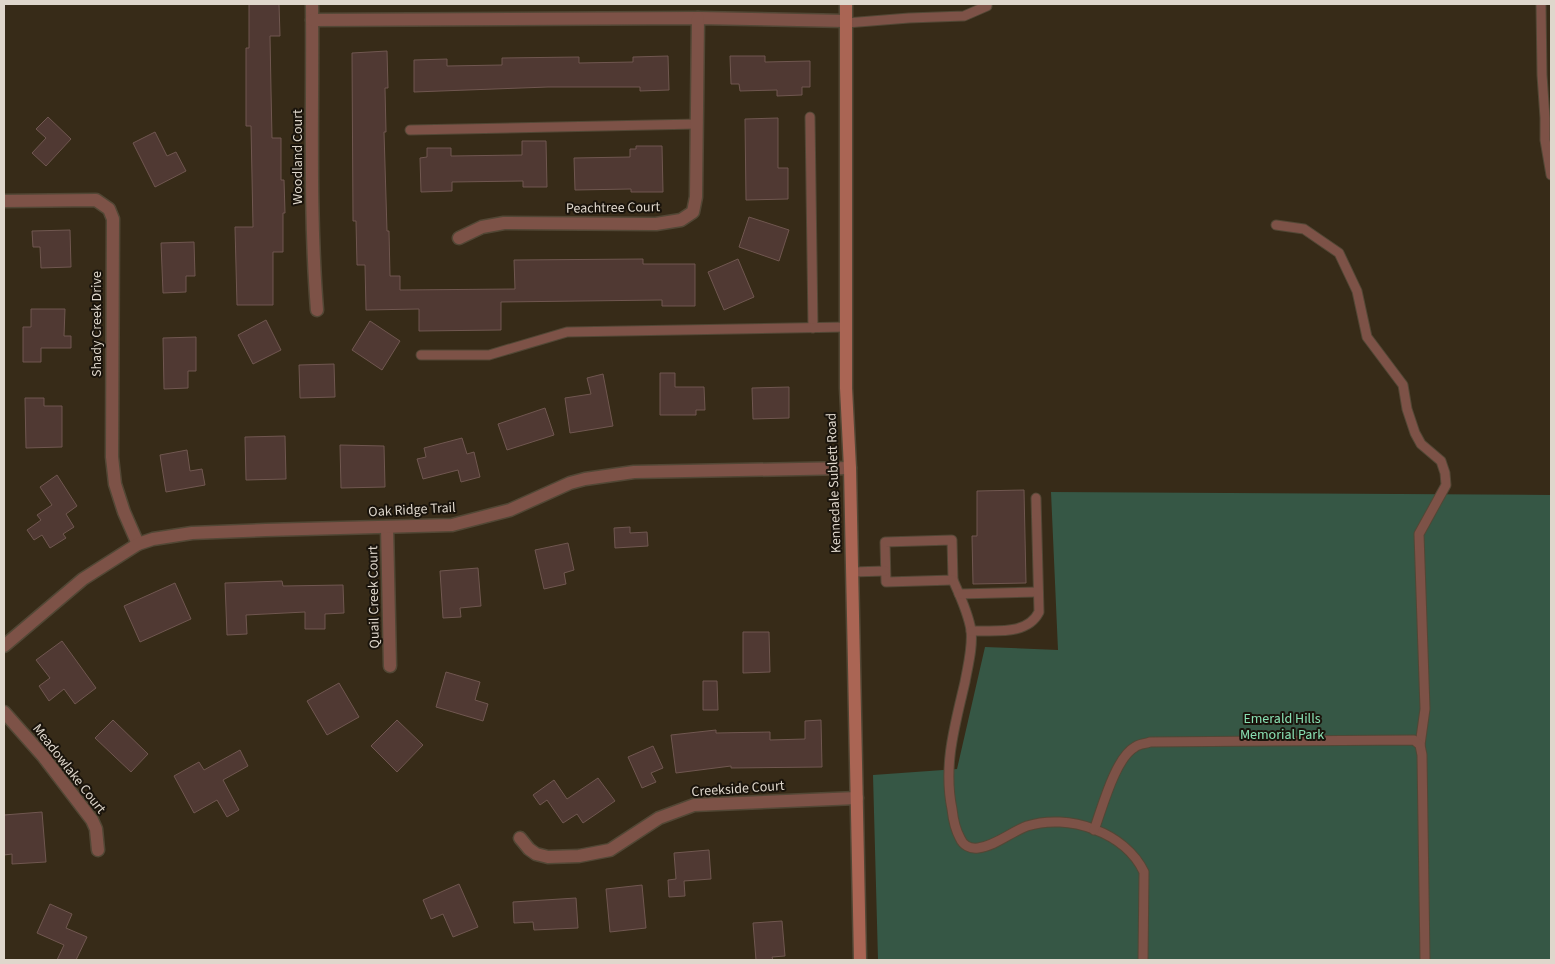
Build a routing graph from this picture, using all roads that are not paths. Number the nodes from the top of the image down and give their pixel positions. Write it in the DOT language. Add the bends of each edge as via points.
graph roads {
  1 [pos="312,4"];
  2 [pos="846,4"];
  3 [pos="988,4"];
  4 [pos="1541,4"];
  5 [pos="698,18"];
  6 [pos="312,20"];
  7 [pos="846,22"];
  8 [pos="810,117"];
  9 [pos="697,124"];
  10 [pos="410,130"];
  11 [pos="1551,175"];
  12 [pos="4,201"];
  13 [pos="1276,225"];
  14 [pos="459,238"];
  15 [pos="317,310"];
  16 [pos="846,327"];
  17 [pos="813,328"];
  18 [pos="421,355"];
  19 [pos="850,468"];
  20 [pos="1036,498"];
  21 [pos="387,528"];
  22 [pos="138,544"];
  23 [pos="885,571"];
  24 [pos="852,572"];
  25 [pos="953,580"];
  26 [pos="1038,592"];
  27 [pos="959,594"];
  28 [pos="971,631"];
  29 [pos="4,646"];
  30 [pos="390,666"];
  31 [pos="4,712"];
  32 [pos="1420,745"];
  33 [pos="857,798"];
  34 [pos="1094,830"];
  35 [pos="520,838"];
  36 [pos="98,850"];
  37 [pos="860,960"];
  38 [pos="1143,960"];
  39 [pos="1425,960"];
  1 -- 6 [label="street, Woodland Court"];
  2 -- 7 [label="main road, Kennedale Sublett Road"];
  3 -- 7 [label="lane" via="964,16"];
  4 -- 11 [label="lane" via="1545,140"];
  5 -- 6 [label="street"];
  5 -- 7 [label="street"];
  5 -- 9 [label="street, Peachtree Court"];
  6 -- 15 [label="street, Woodland Court"];
  7 -- 16 [label="main road, Kennedale Sublett Road"];
  8 -- 17 [label="lane"];
  9 -- 10 [label="lane"];
  9 -- 14 [label="street, Peachtree Court" via="696,197 693,212 681,220 656,224 504,223 482,227"];
  12 -- 22 [label="street, Shady Creek Drive" via="96,200 109,209 113,219 112,457 115,484"];
  13 -- 32 [label="lane" via="1304,229 1339,253 1357,290 1367,337 1403,385 1414,433 1441,462 1445,474 1446,485 1419,534 1425,708"];
  16 -- 17 [label="lane"];
  16 -- 19 [label="main road, Kennedale Sublett Road"];
  17 -- 18 [label="lane" via="567,332 489,355"];
  19 -- 21 [label="street, Oak Ridge Trail" via="634,472 570,483 510,510 452,525"];
  19 -- 24 [label="main road, Kennedale Sublett Road"];
  20 -- 26 [label="lane"];
  21 -- 22 [label="street, Oak Ridge Trail" via="192,533"];
  21 -- 30 [label="street, Quail Creek Court"];
  22 -- 29 [label="street, Oak Ridge Trail" via="83,579"];
  23 -- 24 [label="lane"];
  23 -- 25 [label="lane" via="886,582"];
  23 -- 25 [label="lane" via="885,542 952,540"];
  24 -- 33 [label="main road, Kennedale Sublett Road"];
  25 -- 27 [label="lane"];
  26 -- 27 [label="lane"];
  26 -- 28 [label="lane" via="1039,612 1025,627"];
  27 -- 28 [label="lane"];
  28 -- 34 [label="lane" via="969,659 949,756 948,791 960,839 967,846 978,848 1024,827 1044,823"];
  31 -- 36 [label="street, Meadowlake Court" via="92,820"];
  32 -- 34 [label="lane" via="1408,739 1150,742 1135,746 1125,755"];
  32 -- 39 [label="lane"];
  33 -- 35 [label="street, Creekside Court" via="694,805 659,818 610,850 579,856 536,854"];
  33 -- 37 [label="main road, Kennedale Sublett Road"];
  34 -- 38 [label="lane" via="1123,845 1144,872"];
}
